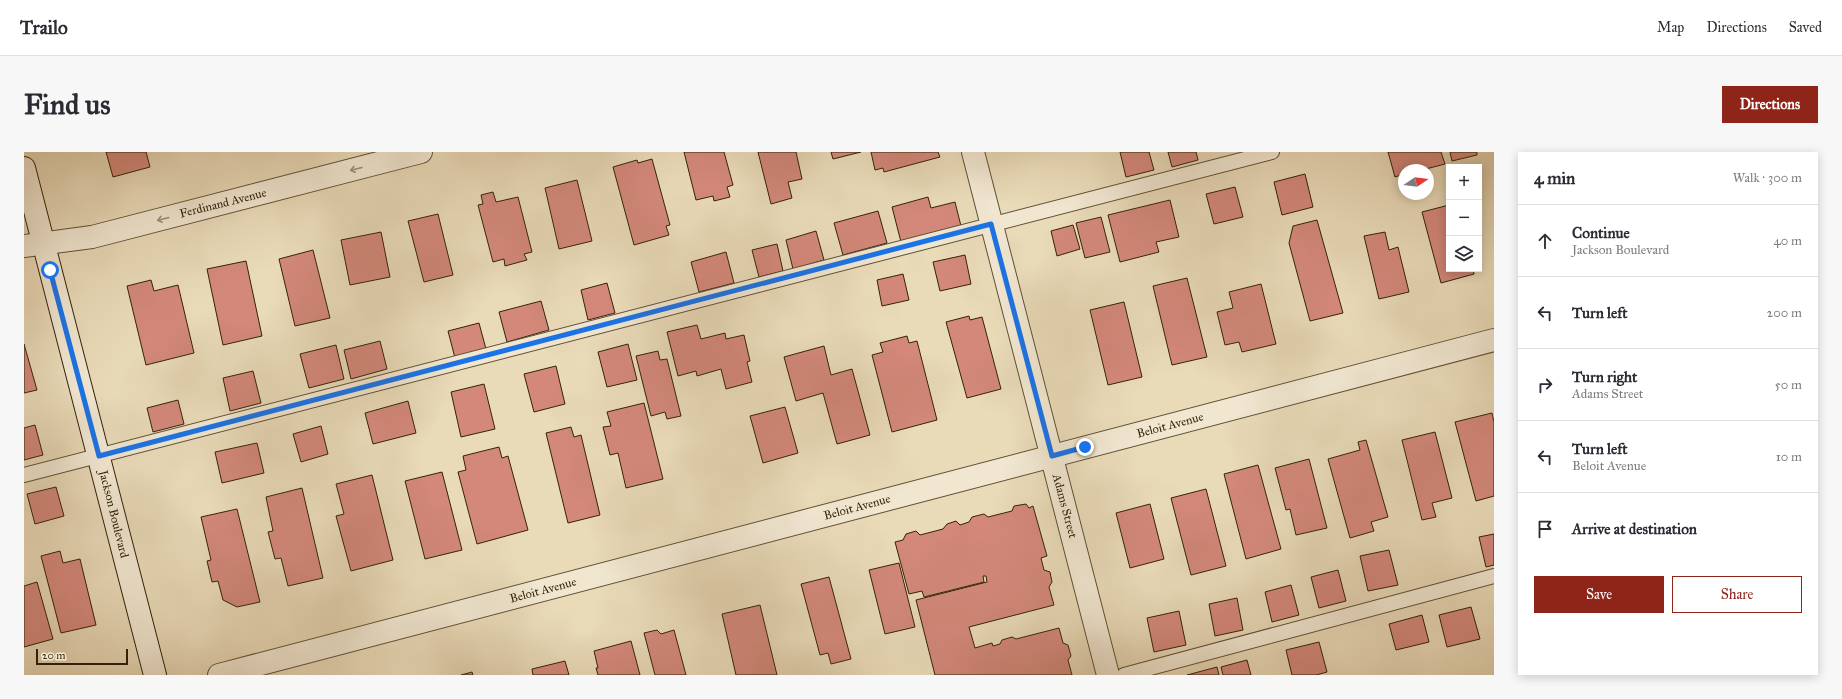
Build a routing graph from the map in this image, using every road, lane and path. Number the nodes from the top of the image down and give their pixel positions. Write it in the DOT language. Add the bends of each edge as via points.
graph roads {
  1 [pos="421,152"];
  2 [pos="973,152"];
  3 [pos="1272,152"];
  4 [pos="24,168"];
  5 [pos="991,224"];
  6 [pos="34,245"];
  7 [pos="1494,340"];
  8 [pos="99,456"];
  9 [pos="1052,456"];
  10 [pos="24,476"];
  11 [pos="1494,576"];
  12 [pos="156,675"];
  13 [pos="219,675"];
  14 [pos="1108,675"];
  15 [pos="1124,675"];
  1 -- 6 [label="street, Ferdinand Avenue, one-way" via="92,237"];
  2 -- 5 [label="street, Adams Street"];
  3 -- 5 [label="lane"];
  4 -- 6 [label="street, Jackson Boulevard"];
  5 -- 8 [label="lane"];
  5 -- 9 [label="street, Adams Street"];
  6 -- 8 [label="street, Jackson Boulevard"];
  7 -- 9 [label="street, Beloit Avenue"];
  8 -- 10 [label="lane"];
  8 -- 12 [label="street, Jackson Boulevard"];
  9 -- 13 [label="street, Beloit Avenue"];
  9 -- 14 [label="street, Adams Street"];
  11 -- 15 [label="lane"];
}
